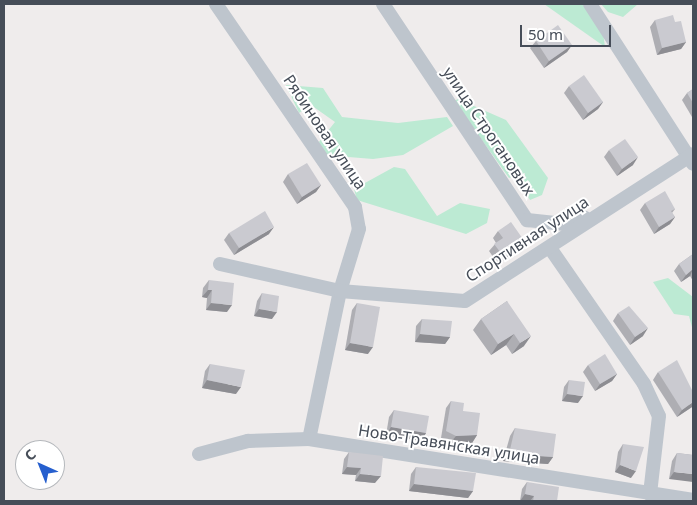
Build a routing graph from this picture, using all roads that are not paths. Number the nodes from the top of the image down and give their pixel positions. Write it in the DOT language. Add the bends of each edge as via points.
graph roads {
  1 [pos="216,4"];
  2 [pos="384,4"];
  3 [pos="590,4"];
  4 [pos="692,158"];
  5 [pos="596,214"];
  6 [pos="550,248"];
  7 [pos="220,264"];
  8 [pos="340,291"];
  9 [pos="309,439"];
  10 [pos="199,454"];
  11 [pos="650,494"];
  12 [pos="693,500"];
  1 -- 8 [label="street, Рябиновая улица" via="354,207 359,229"];
  2 -- 5 [label="street, улица Строгановых" via="527,220 565,224"];
  3 -- 4 [label="street" via="611,32 655,111"];
  4 -- 5 [label="street, Спортивная улица"];
  5 -- 6 [label="street, Спортивная улица"];
  6 -- 8 [label="street, Спортивная улица" via="465,301"];
  6 -- 11 [label="street" via="644,384 659,416"];
  7 -- 8 [label="street, Спортивная улица"];
  8 -- 9 [label="street, Рябиновая улица"];
  9 -- 10 [label="street, Ново-Травянская улица" via="248,441"];
  9 -- 11 [label="street, Ново-Травянская улица"];
  11 -- 12 [label="street, Ново-Травянская улица"];
}
